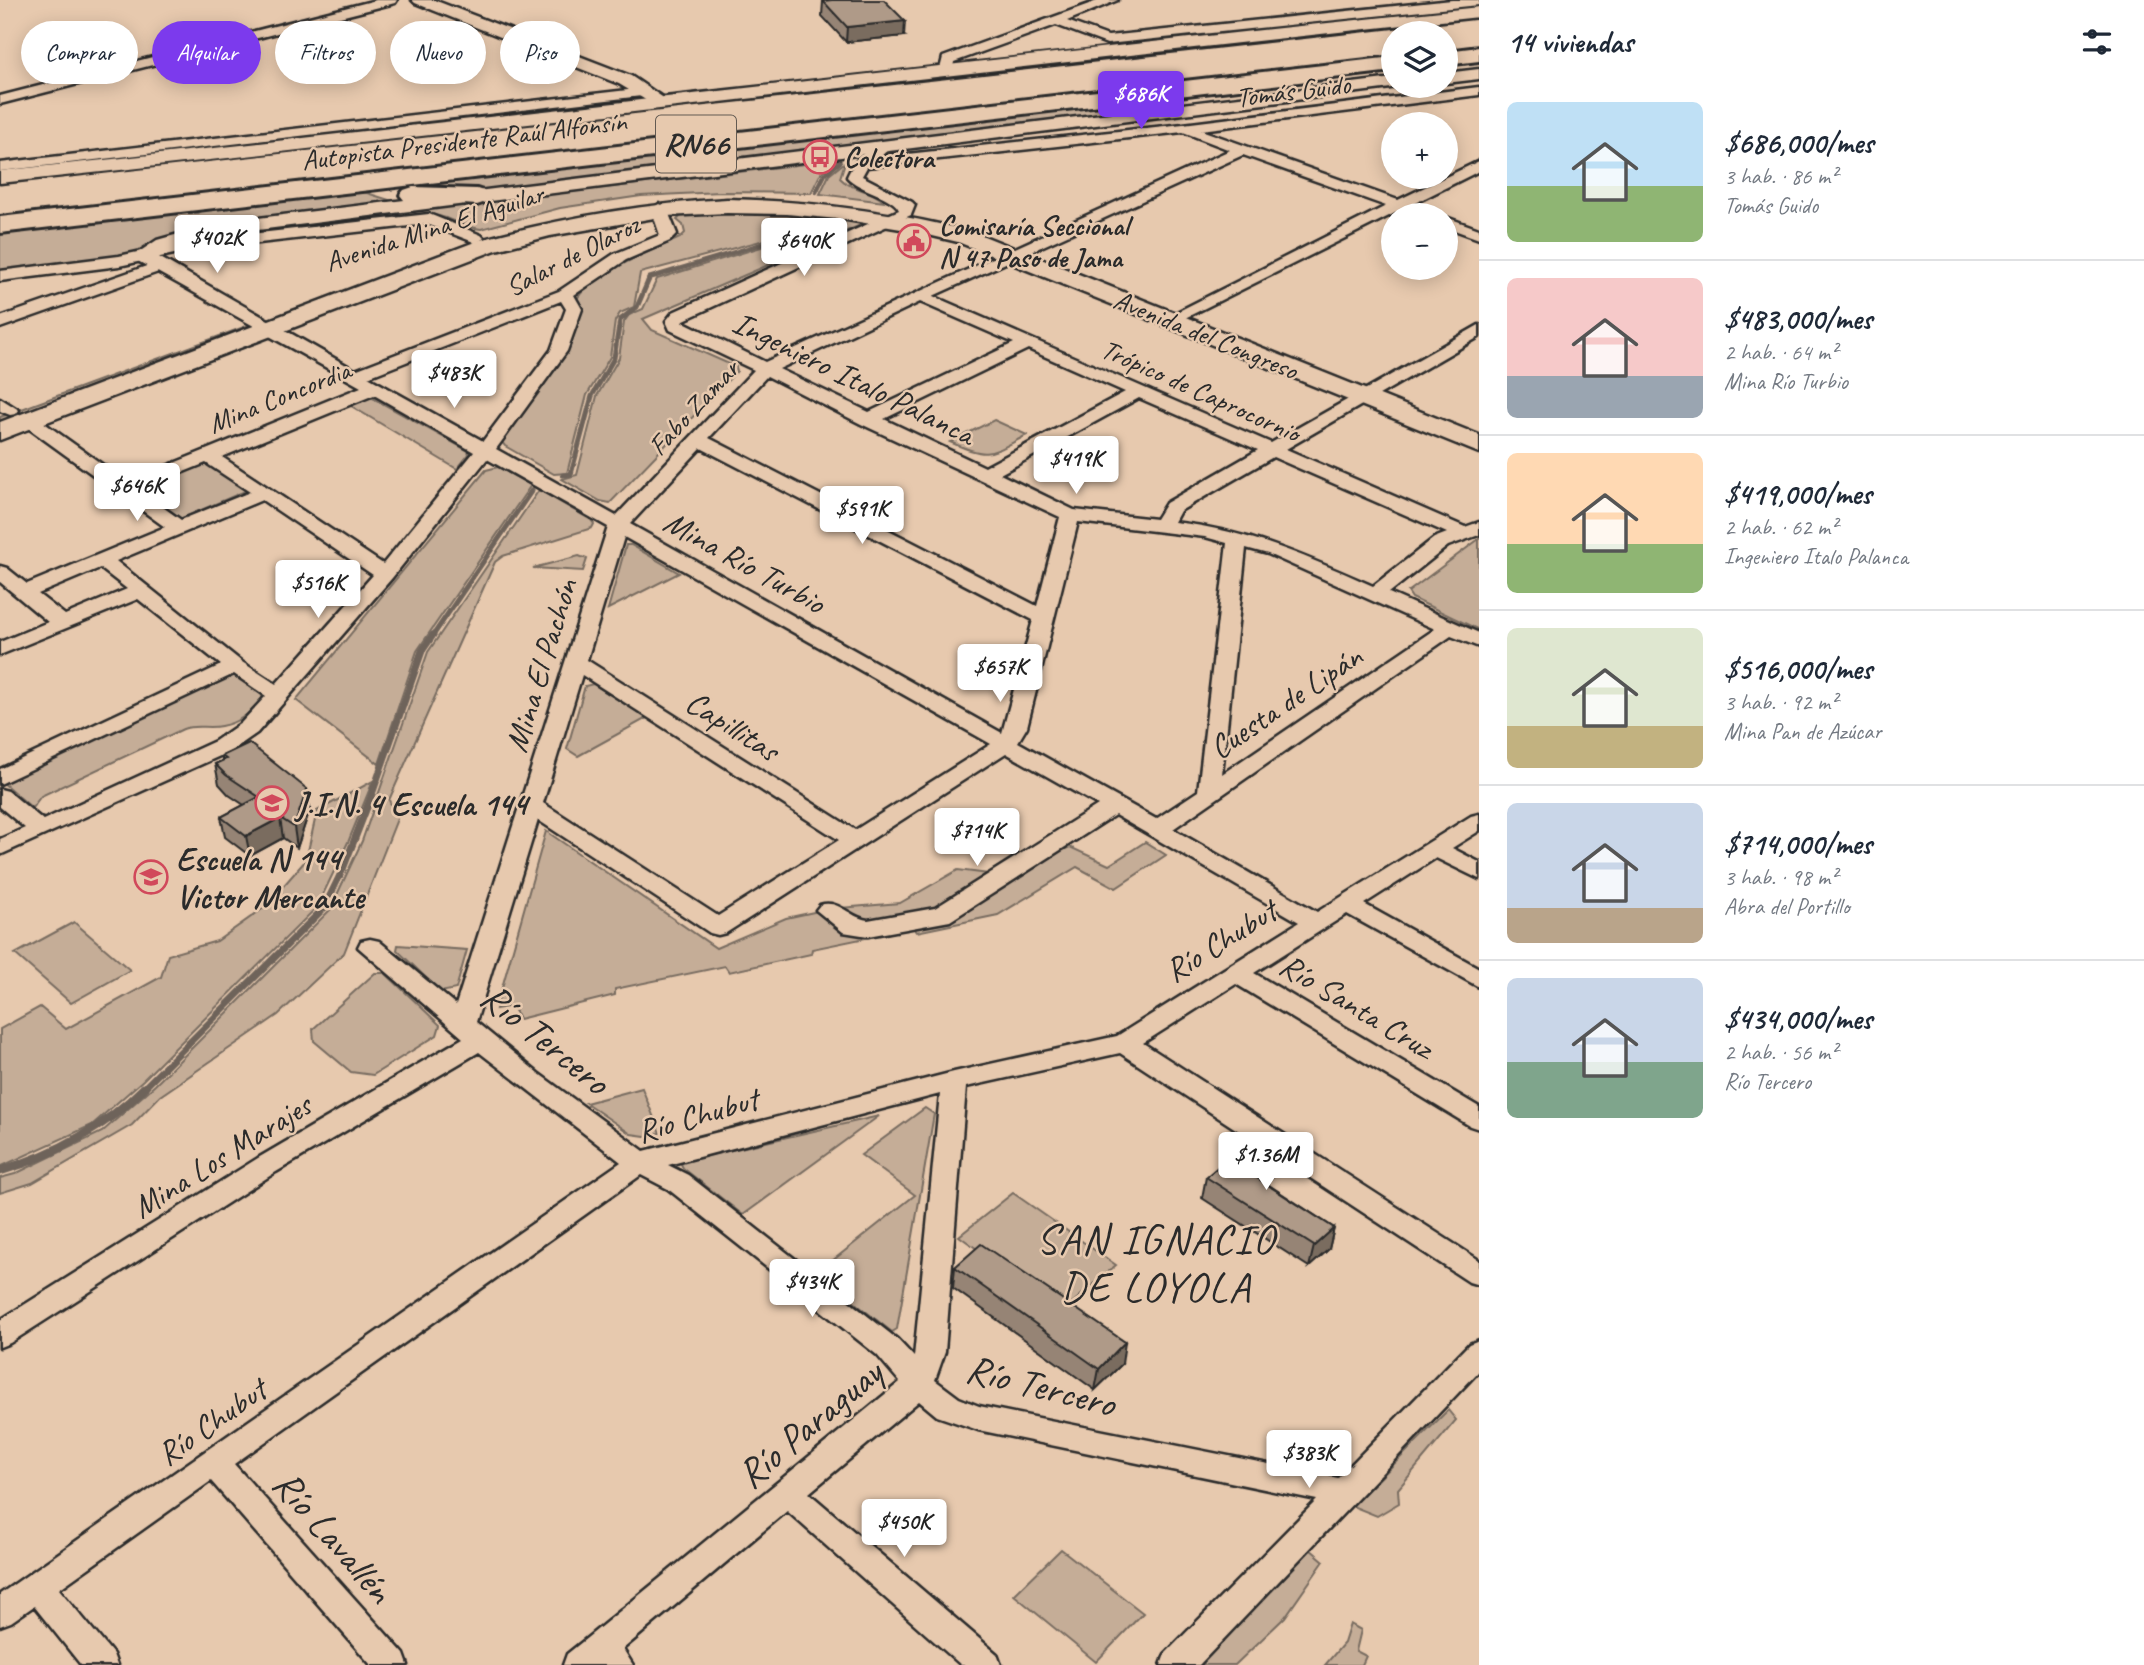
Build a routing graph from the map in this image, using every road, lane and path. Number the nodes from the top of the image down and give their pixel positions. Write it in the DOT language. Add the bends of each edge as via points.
graph roads {
  1 [pos="391,0"];
  2 [pos="420,0"];
  3 [pos="1112,0"];
  4 [pos="1479,1"];
  5 [pos="1318,4"];
  6 [pos="1479,12"];
  7 [pos="1348,14"];
  8 [pos="1054,20"];
  9 [pos="1479,40"];
  10 [pos="1458,43"];
  11 [pos="1381,50"];
  12 [pos="1479,54"];
  13 [pos="1458,57"];
  14 [pos="1381,65"];
  15 [pos="947,69"];
  16 [pos="1479,74"];
  17 [pos="1458,77"];
  18 [pos="1381,84"];
  19 [pos="1479,92"];
  20 [pos="653,97"];
  21 [pos="0,100"];
  22 [pos="1143,112"];
  23 [pos="1183,128"];
  24 [pos="884,147"];
  25 [pos="1242,150"];
  26 [pos="863,163"];
  27 [pos="1479,165"];
  28 [pos="2,174"];
  29 [pos="317,187"];
  30 [pos="477,197"];
  31 [pos="1390,203"];
  32 [pos="1404,203"];
  33 [pos="0,204"];
  34 [pos="659,209"];
  35 [pos="1381,214"];
  36 [pos="898,215"];
  37 [pos="437,220"];
  38 [pos="0,225"];
  39 [pos="1458,226"];
  40 [pos="1479,234"];
  41 [pos="476,239"];
  42 [pos="1018,250"];
  43 [pos="143,256"];
  44 [pos="161,266"];
  45 [pos="0,276"];
  46 [pos="565,294"];
  47 [pos="920,296"];
  48 [pos="1179,315"];
  49 [pos="0,323"];
  50 [pos="262,325"];
  51 [pos="676,326"];
  52 [pos="1479,330"];
  53 [pos="1027,343"];
  54 [pos="764,369"];
  55 [pos="355,376"];
  56 [pos="375,388"];
  57 [pos="1139,391"];
  58 [pos="1370,393"];
  59 [pos="8,416"];
  60 [pos="867,420"];
  61 [pos="1479,430"];
  62 [pos="699,440"];
  63 [pos="1479,445"];
  64 [pos="486,449"];
  65 [pos="1273,450"];
  66 [pos="207,455"];
  67 [pos="985,475"];
  68 [pos="126,489"];
  69 [pos="265,492"];
  70 [pos="1070,515"];
  71 [pos="1163,524"];
  72 [pos="618,526"];
  73 [pos="179,528"];
  74 [pos="1470,530"];
  75 [pos="1237,539"];
  76 [pos="101,559"];
  77 [pos="0,572"];
  78 [pos="385,574"];
  79 [pos="140,591"];
  80 [pos="25,592"];
  81 [pos="1376,594"];
  82 [pos="1042,617"];
  83 [pos="62,623"];
  84 [pos="1450,628"];
  85 [pos="1479,641"];
  86 [pos="0,649"];
  87 [pos="575,662"];
  88 [pos="235,666"];
  89 [pos="279,696"];
  90 [pos="1006,744"];
  91 [pos="0,777"];
  92 [pos="1209,791"];
  93 [pos="0,796"];
  94 [pos="531,805"];
  95 [pos="1114,805"];
  96 [pos="1479,821"];
  97 [pos="1157,828"];
  98 [pos="40,829"];
  99 [pos="857,841"];
  100 [pos="0,848"];
  101 [pos="1435,848"];
  102 [pos="1479,872"];
  103 [pos="1345,903"];
  104 [pos="828,910"];
  105 [pos="1315,922"];
  106 [pos="370,947"];
  107 [pos="1235,972"];
  108 [pos="1479,979"];
  109 [pos="472,1031"];
  110 [pos="1124,1043"];
  111 [pos="954,1081"];
  112 [pos="1479,1119"];
  113 [pos="640,1163"];
  114 [pos="1479,1274"];
  115 [pos="0,1335"];
  116 [pos="1479,1352"];
  117 [pos="919,1384"];
  118 [pos="213,1462"];
  119 [pos="1344,1492"];
  120 [pos="788,1493"];
  121 [pos="37,1586"];
  122 [pos="0,1612"];
  123 [pos="598,1659"];
  124 [pos="101,1665"];
  125 [pos="392,1665"];
  126 [pos="985,1665"];
  127 [pos="1177,1665"];
  1 -- 21 [label="street"];
  2 -- 20 [label="street" via="625,80"];
  3 -- 8 [label="street"];
  4 -- 7 [label="street"];
  5 -- 7 [label="street"];
  6 -- 15 [label="main road"];
  7 -- 8 [label="street" via="1107,40"];
  8 -- 15 [label="street" via="948,60"];
  9 -- 10 [label="highway"];
  11 -- 33 [label="highway, Autopista Presidente Raúl Alfonsín / RN66"];
  12 -- 13 [label="highway"];
  14 -- 29 [label="highway, Autopista Presidente Raúl Alfonsín / RN66"];
  15 -- 20 [label="main road"];
  16 -- 17 [label="street"];
  18 -- 22 [label="street"];
  19 -- 23 [label="street, Tomás Guido"];
  20 -- 28 [label="main road" via="403,134"];
  22 -- 23 [label="street"];
  22 -- 24 [label="street"];
  23 -- 25 [label="street"];
  23 -- 26 [label="street, Tomás Guido"];
  24 -- 26 [label="street"];
  24 -- 30 [label="street"];
  25 -- 31 [label="street"];
  25 -- 42 [label="street, Fabo Zamar"];
  26 -- 36 [label="street" via="854,177 903,201 907,205"];
  27 -- 32 [label="street"];
  29 -- 30 [label="highway"];
  29 -- 38 [label="highway, Autopista Presidente Raúl Alfonsín / RN66"];
  30 -- 43 [label="street" via="218,229 164,244"];
  34 -- 36 [label="main road, Avenida Mina El Aguilar" via="773,206"];
  34 -- 46 [label="street, Salar de Olaroz" via="669,234 665,238 620,257"];
  34 -- 50 [label="main road, Avenida Mina El Aguilar" via="582,220 499,242"];
  35 -- 48 [label="street"];
  36 -- 41 [label="main road, Avenida Mina El Aguilar" via="803,199 680,199 581,211"];
  36 -- 42 [label="main road, Avenida del Congreso" via="961,225"];
  36 -- 51 [label="street" via="679,315"];
  37 -- 41 [label="street"];
  37 -- 43 [label="street" via="188,246"];
  39 -- 40 [label="street"];
  41 -- 50 [label="main road, Avenida Mina El Aguilar"];
  42 -- 47 [label="street, Fabo Zamar"];
  42 -- 48 [label="main road, Avenida del Congreso"];
  43 -- 44 [label="street, Mina Río Turbio"];
  43 -- 45 [label="street"];
  44 -- 49 [label="street"];
  44 -- 50 [label="street, Mina Río Turbio"];
  46 -- 55 [label="street, Salar de Olaroz"];
  46 -- 64 [label="street" via="574,309 559,351"];
  47 -- 53 [label="street, Trópico de Caprocornio"];
  47 -- 54 [label="street, Fabo Zamar"];
  48 -- 58 [label="main road, Avenida del Congreso"];
  50 -- 55 [label="street, Mina Río Turbio"];
  50 -- 59 [label="main road, Avenida Mina El Aguilar"];
  51 -- 54 [label="street, Ingeniero Italo Palanca"];
  52 -- 58 [label="street"];
  53 -- 57 [label="street, Trópico de Caprocornio"];
  53 -- 60 [label="street"];
  54 -- 60 [label="street, Ingeniero Italo Palanca"];
  54 -- 62 [label="street, Fabo Zamar"];
  55 -- 56 [label="street, Mina Río Turbio"];
  56 -- 64 [label="street, Mina Río Turbio"];
  56 -- 66 [label="street, Mina Concordia"];
  57 -- 65 [label="street, Trópico de Caprocornio"];
  57 -- 67 [label="street"];
  58 -- 61 [label="main road, Avenida del Congreso"];
  58 -- 63 [label="main road, Avenida del Congreso"];
  58 -- 65 [label="street"];
  59 -- 68 [label="street"];
  60 -- 67 [label="street, Ingeniero Italo Palanca"];
  62 -- 72 [label="street, Fabo Zamar"];
  62 -- 82 [label="street"];
  64 -- 72 [label="street, Mina Río Turbio"];
  64 -- 78 [label="street"];
  65 -- 71 [label="street" via="1173,507"];
  65 -- 74 [label="street, Trópico de Caprocornio"];
  66 -- 68 [label="street, Mina Concordia"];
  66 -- 69 [label="street"];
  67 -- 70 [label="street, Ingeniero Italo Palanca"];
  68 -- 73 [label="street"];
  69 -- 73 [label="street"];
  69 -- 78 [label="street"];
  70 -- 71 [label="street, Ingeniero Italo Palanca"];
  70 -- 82 [label="street"];
  71 -- 75 [label="street, Ingeniero Italo Palanca"];
  72 -- 87 [label="street, Mina El Pachón"];
  72 -- 90 [label="street, Mina Río Turbio"];
  73 -- 76 [label="street"];
  74 -- 81 [label="street" via="1441,541"];
  75 -- 81 [label="street, Ingeniero Italo Palanca" via="1275,550"];
  75 -- 92 [label="street"];
  76 -- 79 [label="street"];
  76 -- 80 [label="street"];
  77 -- 80 [label="street"];
  78 -- 89 [label="street"];
  79 -- 83 [label="street"];
  79 -- 88 [label="street"];
  80 -- 83 [label="street"];
  81 -- 84 [label="street, Ingeniero Italo Palanca"];
  82 -- 90 [label="street" via="1016,727"];
  83 -- 86 [label="street"];
  84 -- 85 [label="street, Ingeniero Italo Palanca"];
  84 -- 92 [label="street, Cuesta de Lipán"];
  87 -- 94 [label="street, Mina El Pachón"];
  87 -- 99 [label="street, Capillitas"];
  88 -- 89 [label="street"];
  88 -- 91 [label="street"];
  89 -- 98 [label="street" via="249,728 223,746"];
  90 -- 95 [label="street, Mina Río Turbio"];
  90 -- 99 [label="street"];
  92 -- 97 [label="street, Cuesta de Lipán"];
  93 -- 98 [label="street"];
  94 -- 99 [label="street" via="718,927"];
  94 -- 109 [label="street, Mina El Pachón"];
  95 -- 97 [label="street, Mina Río Turbio"];
  95 -- 104 [label="street" via="942,915 867,928 851,926"];
  96 -- 101 [label="street, Río Chubut"];
  97 -- 105 [label="street, Mina Río Turbio"];
  98 -- 100 [label="street"];
  101 -- 102 [label="street"];
  101 -- 103 [label="street, Río Chubut"];
  103 -- 105 [label="street, Río Chubut"];
  103 -- 108 [label="street"];
  105 -- 107 [label="street, Río Chubut"];
  106 -- 109 [label="street, Río Tercero"];
  107 -- 110 [label="street, Río Chubut"];
  107 -- 112 [label="street, Río Santa Cruz"];
  109 -- 113 [label="street, Río Tercero"];
  109 -- 115 [label="street, Mina Los Marajes"];
  110 -- 111 [label="street, Río Chubut"];
  110 -- 114 [label="street"];
  111 -- 113 [label="street, Río Chubut"];
  111 -- 117 [label="street, Río Paraguay" via="930,1352"];
  113 -- 117 [label="street, Río Tercero" via="678,1182 887,1347"];
  113 -- 118 [label="street, Río Chubut"];
  116 -- 119 [label="street"];
  117 -- 119 [label="street, Río Tercero" via="948,1408 978,1418"];
  117 -- 120 [label="street, Río Paraguay"];
  118 -- 121 [label="street, Río Chubut"];
  118 -- 125 [label="street, Río Lavallén"];
  119 -- 127 [label="street"];
  120 -- 123 [label="street, Río Paraguay"];
  120 -- 126 [label="street"];
  121 -- 122 [label="street, Río Chubut"];
  121 -- 124 [label="street"];
}
